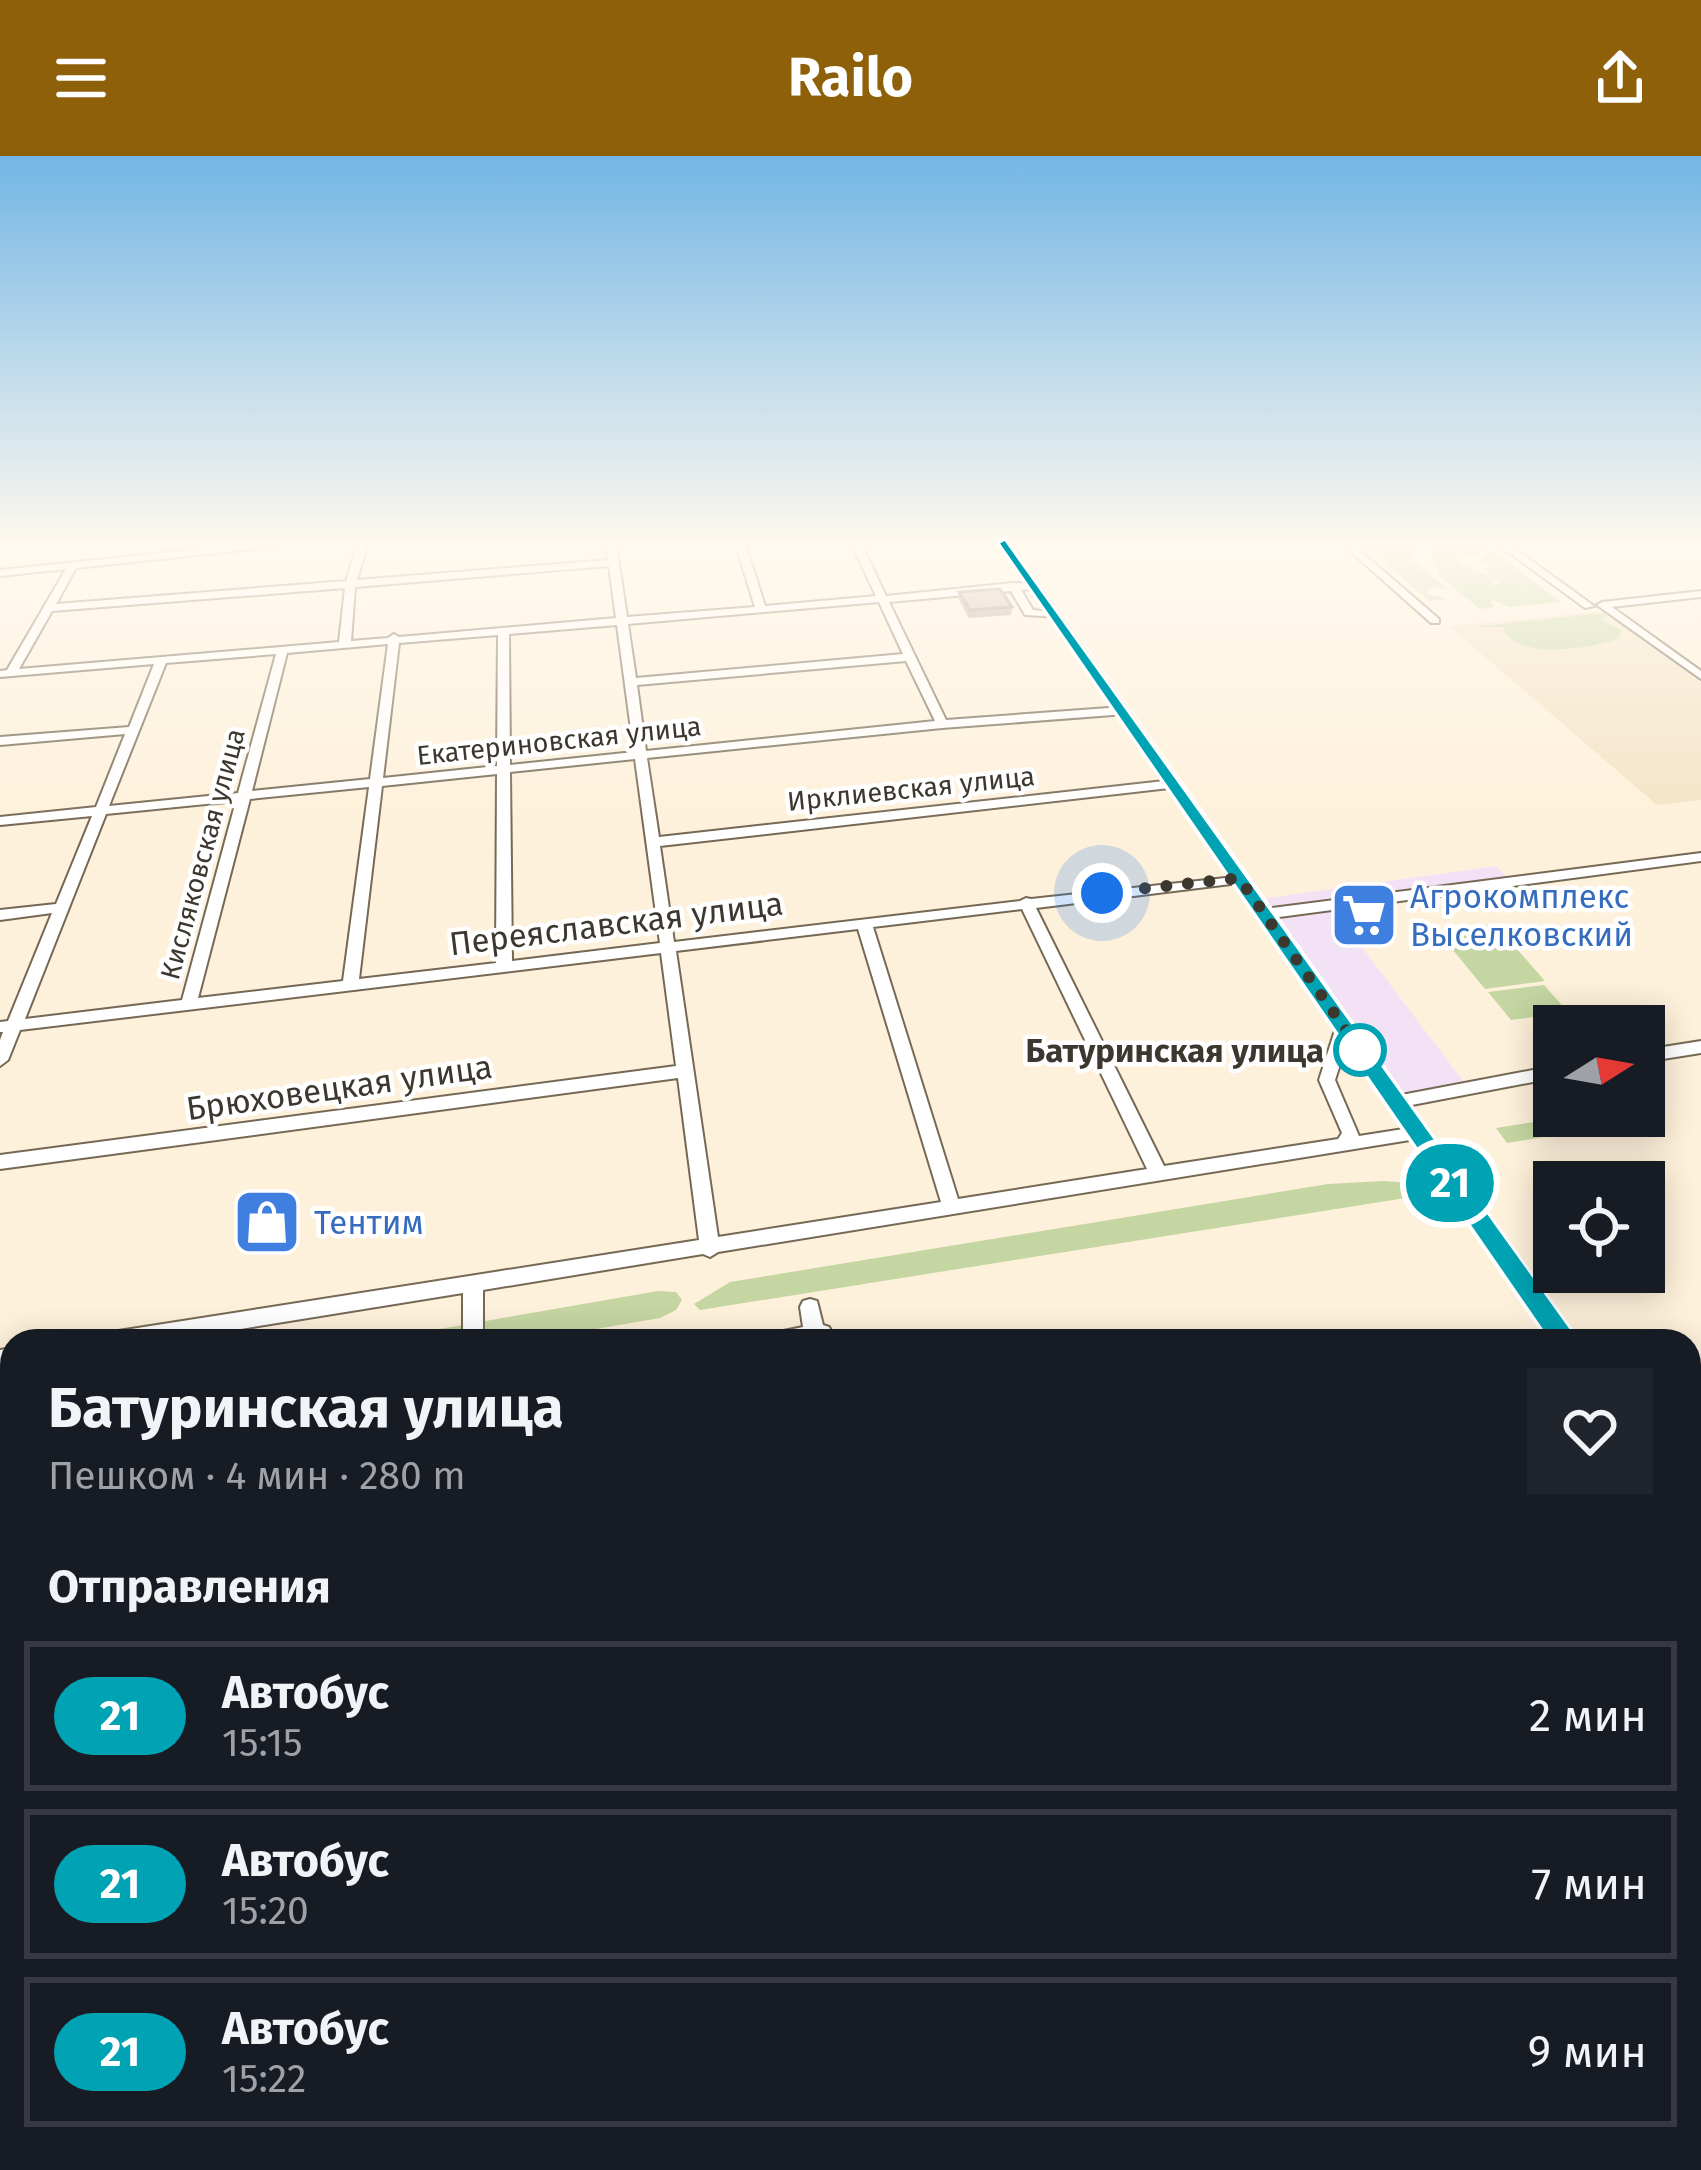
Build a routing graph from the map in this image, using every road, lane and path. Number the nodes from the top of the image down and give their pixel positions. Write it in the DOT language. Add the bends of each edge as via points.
graph roads {
  1 [pos="30,637"];
  2 [pos="345,637"];
  3 [pos="405,637"];
  4 [pos="503,637"];
  5 [pos="626,637"];
  6 [pos="901,637"];
  7 [pos="1071,637"];
  8 [pos="1642,637"];
  9 [pos="394,638"];
  10 [pos="345,642"];
  11 [pos="283,648"];
  12 [pos="910,657"];
  13 [pos="162,659"];
  14 [pos="6,673"];
  15 [pos="1701,676"];
  16 [pos="632,682"];
  17 [pos="1122,711"];
  18 [pos="942,724"];
  19 [pos="132,730"];
  20 [pos="0,741"];
  21 [pos="643,757"];
  22 [pos="501,771"];
  23 [pos="376,784"];
  24 [pos="1174,784"];
  25 [pos="243,796"];
  26 [pos="99,811"];
  27 [pos="0,821"];
  28 [pos="655,842"];
  29 [pos="1701,857"];
  30 [pos="1239,878"];
  31 [pos="1026,902"];
  32 [pos="59,908"];
  33 [pos="1264,914"];
  34 [pos="0,915"];
  35 [pos="864,923"];
  36 [pos="668,948"];
  37 [pos="504,967"];
  38 [pos="350,986"];
  39 [pos="189,1004"];
  40 [pos="7,1027"];
  41 [pos="1344,1027"];
  42 [pos="1701,1047"];
  43 [pos="1665,1053"];
  44 [pos="0,1060"];
  45 [pos="686,1071"];
  46 [pos="1533,1076"];
  47 [pos="1396,1102"];
  48 [pos="1416,1133"];
  49 [pos="1342,1145"];
  50 [pos="0,1162"];
  51 [pos="1159,1175"];
  52 [pos="952,1208"];
  53 [pos="710,1249"];
  54 [pos="473,1286"];
  55 [pos="809,1307"];
  56 [pos="191,1329"];
  57 [pos="472,1329"];
  58 [pos="816,1329"];
  59 [pos="1555,1329"];
  1 -- 14 [label="street"];
  2 -- 10 [label="street"];
  3 -- 9 [label="street"];
  4 -- 22 [label="street"];
  5 -- 16 [label="street"];
  6 -- 12 [label="street"];
  7 -- 17 [label="main road"];
  8 -- 15 [label="street"];
  9 -- 10 [label="street"];
  9 -- 23 [label="street"];
  10 -- 11 [label="street"];
  11 -- 13 [label="street"];
  11 -- 25 [label="street, Кисляковская улица"];
  12 -- 16 [label="street"];
  12 -- 18 [label="street"];
  13 -- 14 [label="street"];
  13 -- 19 [label="street"];
  16 -- 21 [label="street"];
  17 -- 18 [label="street, Екатериновская улица"];
  17 -- 24 [label="main road"];
  18 -- 21 [label="street, Екатериновская улица"];
  19 -- 20 [label="street"];
  19 -- 26 [label="street"];
  21 -- 22 [label="street, Екатериновская улица"];
  21 -- 28 [label="street"];
  22 -- 23 [label="street, Екатериновская улица"];
  22 -- 37 [label="street"];
  23 -- 25 [label="street, Екатериновская улица"];
  23 -- 38 [label="street"];
  24 -- 28 [label="street, Ирклиевская улица"];
  24 -- 30 [label="main road"];
  25 -- 26 [label="street, Екатериновская улица"];
  25 -- 39 [label="street, Кисляковская улица"];
  26 -- 27 [label="street, Екатериновская улица"];
  26 -- 32 [label="street"];
  28 -- 36 [label="street"];
  29 -- 33 [label="street"];
  30 -- 31 [label="street, Переяславская улица"];
  30 -- 33 [label="main road"];
  31 -- 35 [label="street, Переяславская улица"];
  31 -- 51 [label="street"];
  32 -- 34 [label="street"];
  32 -- 40 [label="street"];
  33 -- 41 [label="main road"];
  35 -- 36 [label="street, Переяславская улица"];
  35 -- 52 [label="street"];
  36 -- 37 [label="street, Переяславская улица"];
  36 -- 45 [label="street"];
  37 -- 38 [label="street, Переяславская улица"];
  38 -- 39 [label="street, Переяславская улица"];
  39 -- 40 [label="street, Переяславская улица"];
  40 -- 44 [label="street"];
  41 -- 47 [label="main road"];
  41 -- 49 [label="street" via="1327,1080 1349,1125"];
  42 -- 43 [label="street"];
  45 -- 50 [label="street, Брюховецкая улица"];
  45 -- 53 [label="street"];
  46 -- 47 [label="street"];
  47 -- 48 [label="main road"];
  48 -- 49 [label="street"];
  48 -- 59 [label="main road"];
  49 -- 51 [label="street"];
  51 -- 52 [label="street"];
  52 -- 53 [label="street"];
  53 -- 54 [label="street"];
  54 -- 56 [label="street"];
  54 -- 57 [label="street"];
  55 -- 58 [label="street"];
}
